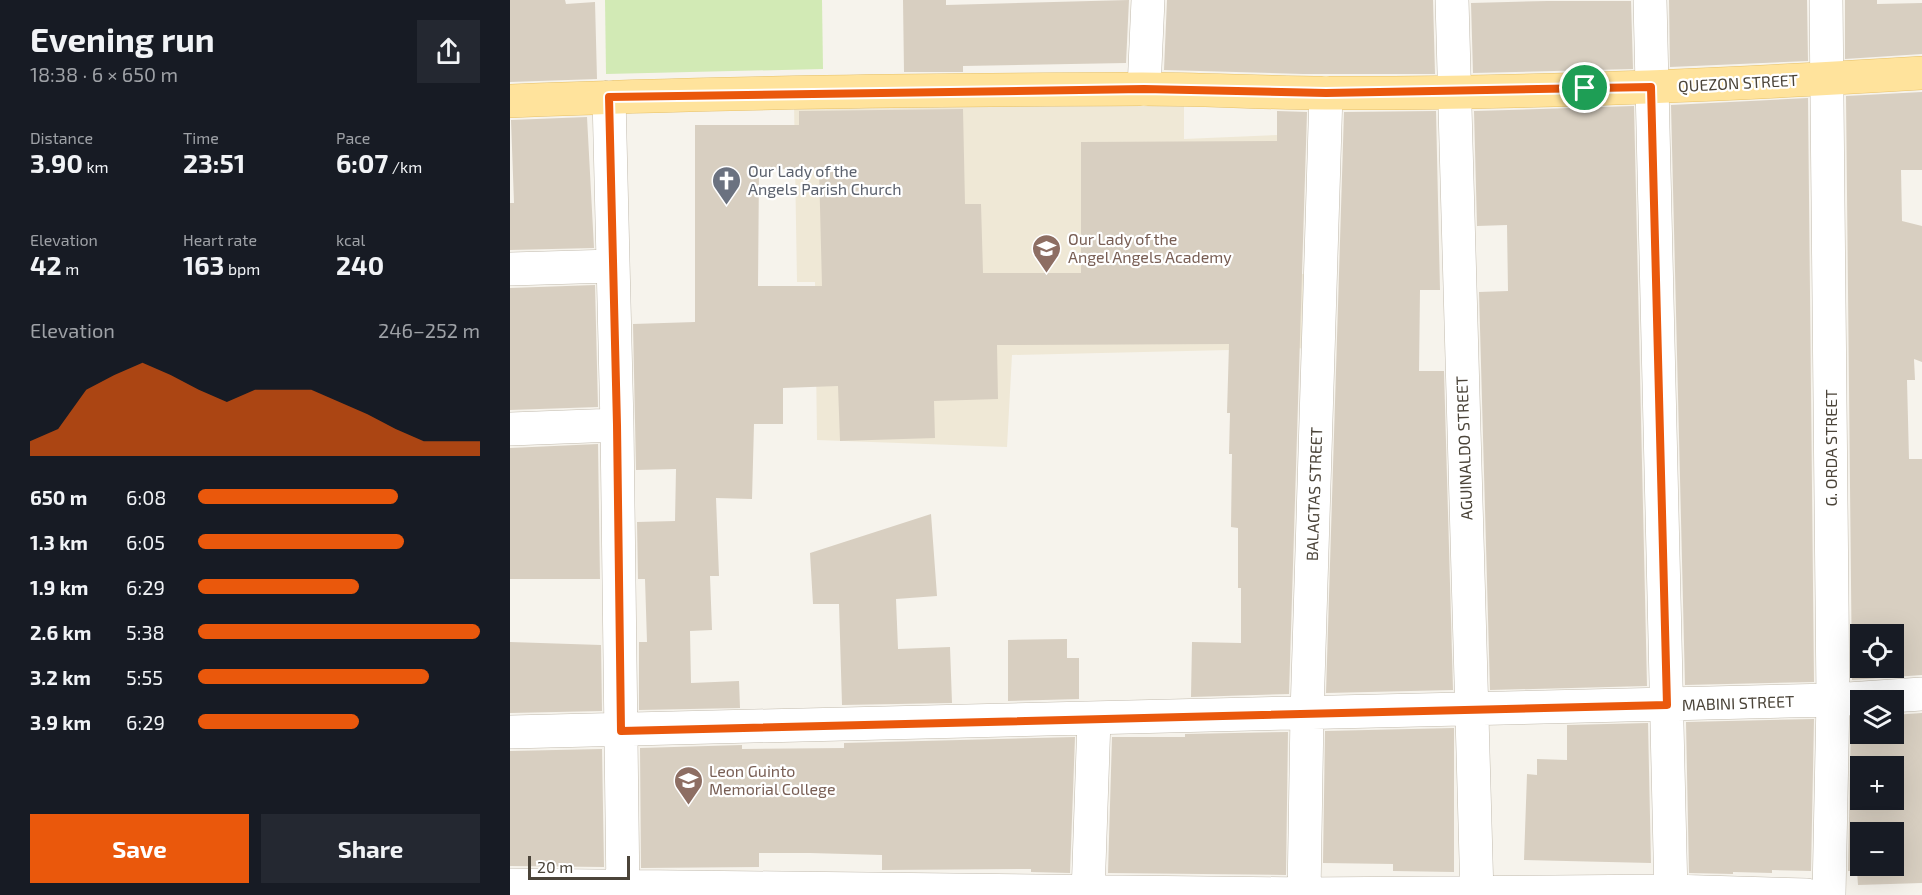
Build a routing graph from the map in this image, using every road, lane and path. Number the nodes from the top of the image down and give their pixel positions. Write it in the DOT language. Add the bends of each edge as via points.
graph roads {
  1 [pos="1148,0"];
  2 [pos="1452,0"];
  3 [pos="1650,0"];
  4 [pos="1826,0"];
  5 [pos="1922,73"];
  6 [pos="1827,79"];
  7 [pos="1651,87"];
  8 [pos="1144,89"];
  9 [pos="1454,91"];
  10 [pos="1326,93"];
  11 [pos="609,97"];
  12 [pos="510,101"];
  13 [pos="613,266"];
  14 [pos="510,269"];
  15 [pos="617,425"];
  16 [pos="510,429"];
  17 [pos="1922,694"];
  18 [pos="1833,700"];
  19 [pos="1667,705"];
  20 [pos="1472,708"];
  21 [pos="1307,714"];
  22 [pos="1094,719"];
  23 [pos="621,731"];
  24 [pos="510,732"];
  25 [pos="510,885"];
  26 [pos="622,891"];
  27 [pos="1477,893"];
  28 [pos="1670,893"];
  29 [pos="1088,894"];
  30 [pos="1304,895"];
  31 [pos="1807,895"];
  32 [pos="1829,895"];
  1 -- 8 [label="street"];
  2 -- 9 [label="street, AGUINALDO STREET"];
  3 -- 7 [label="street"];
  4 -- 6 [label="street, G. ORDA STREET"];
  5 -- 6 [label="main road, QUEZON STREET"];
  6 -- 7 [label="main road, QUEZON STREET"];
  6 -- 18 [label="street, G. ORDA STREET"];
  7 -- 9 [label="main road, QUEZON STREET"];
  7 -- 19 [label="street"];
  8 -- 10 [label="main road, QUEZON STREET"];
  8 -- 11 [label="main road, QUEZON STREET"];
  9 -- 10 [label="main road, QUEZON STREET"];
  9 -- 20 [label="street, AGUINALDO STREET"];
  10 -- 21 [label="street, BALAGTAS STREET"];
  11 -- 12 [label="main road, QUEZON STREET"];
  11 -- 13 [label="street"];
  13 -- 14 [label="street"];
  13 -- 15 [label="street"];
  15 -- 16 [label="street"];
  15 -- 23 [label="street"];
  17 -- 18 [label="street, MABINI STREET"];
  18 -- 19 [label="street, MABINI STREET"];
  18 -- 32 [label="street, G. ORDA STREET"];
  19 -- 20 [label="street, MABINI STREET"];
  19 -- 28 [label="street"];
  20 -- 21 [label="street, MABINI STREET"];
  20 -- 27 [label="street, AGUINALDO STREET"];
  21 -- 22 [label="street, MABINI STREET"];
  21 -- 30 [label="street, BALAGTAS STREET"];
  22 -- 23 [label="street, MABINI STREET"];
  22 -- 29 [label="street"];
  23 -- 24 [label="street, MABINI STREET"];
  23 -- 26 [label="street"];
  25 -- 26 [label="street"];
  26 -- 29 [label="street"];
  27 -- 28 [label="street"];
  27 -- 30 [label="street"];
  28 -- 31 [label="street"];
  29 -- 30 [label="street"];
}
